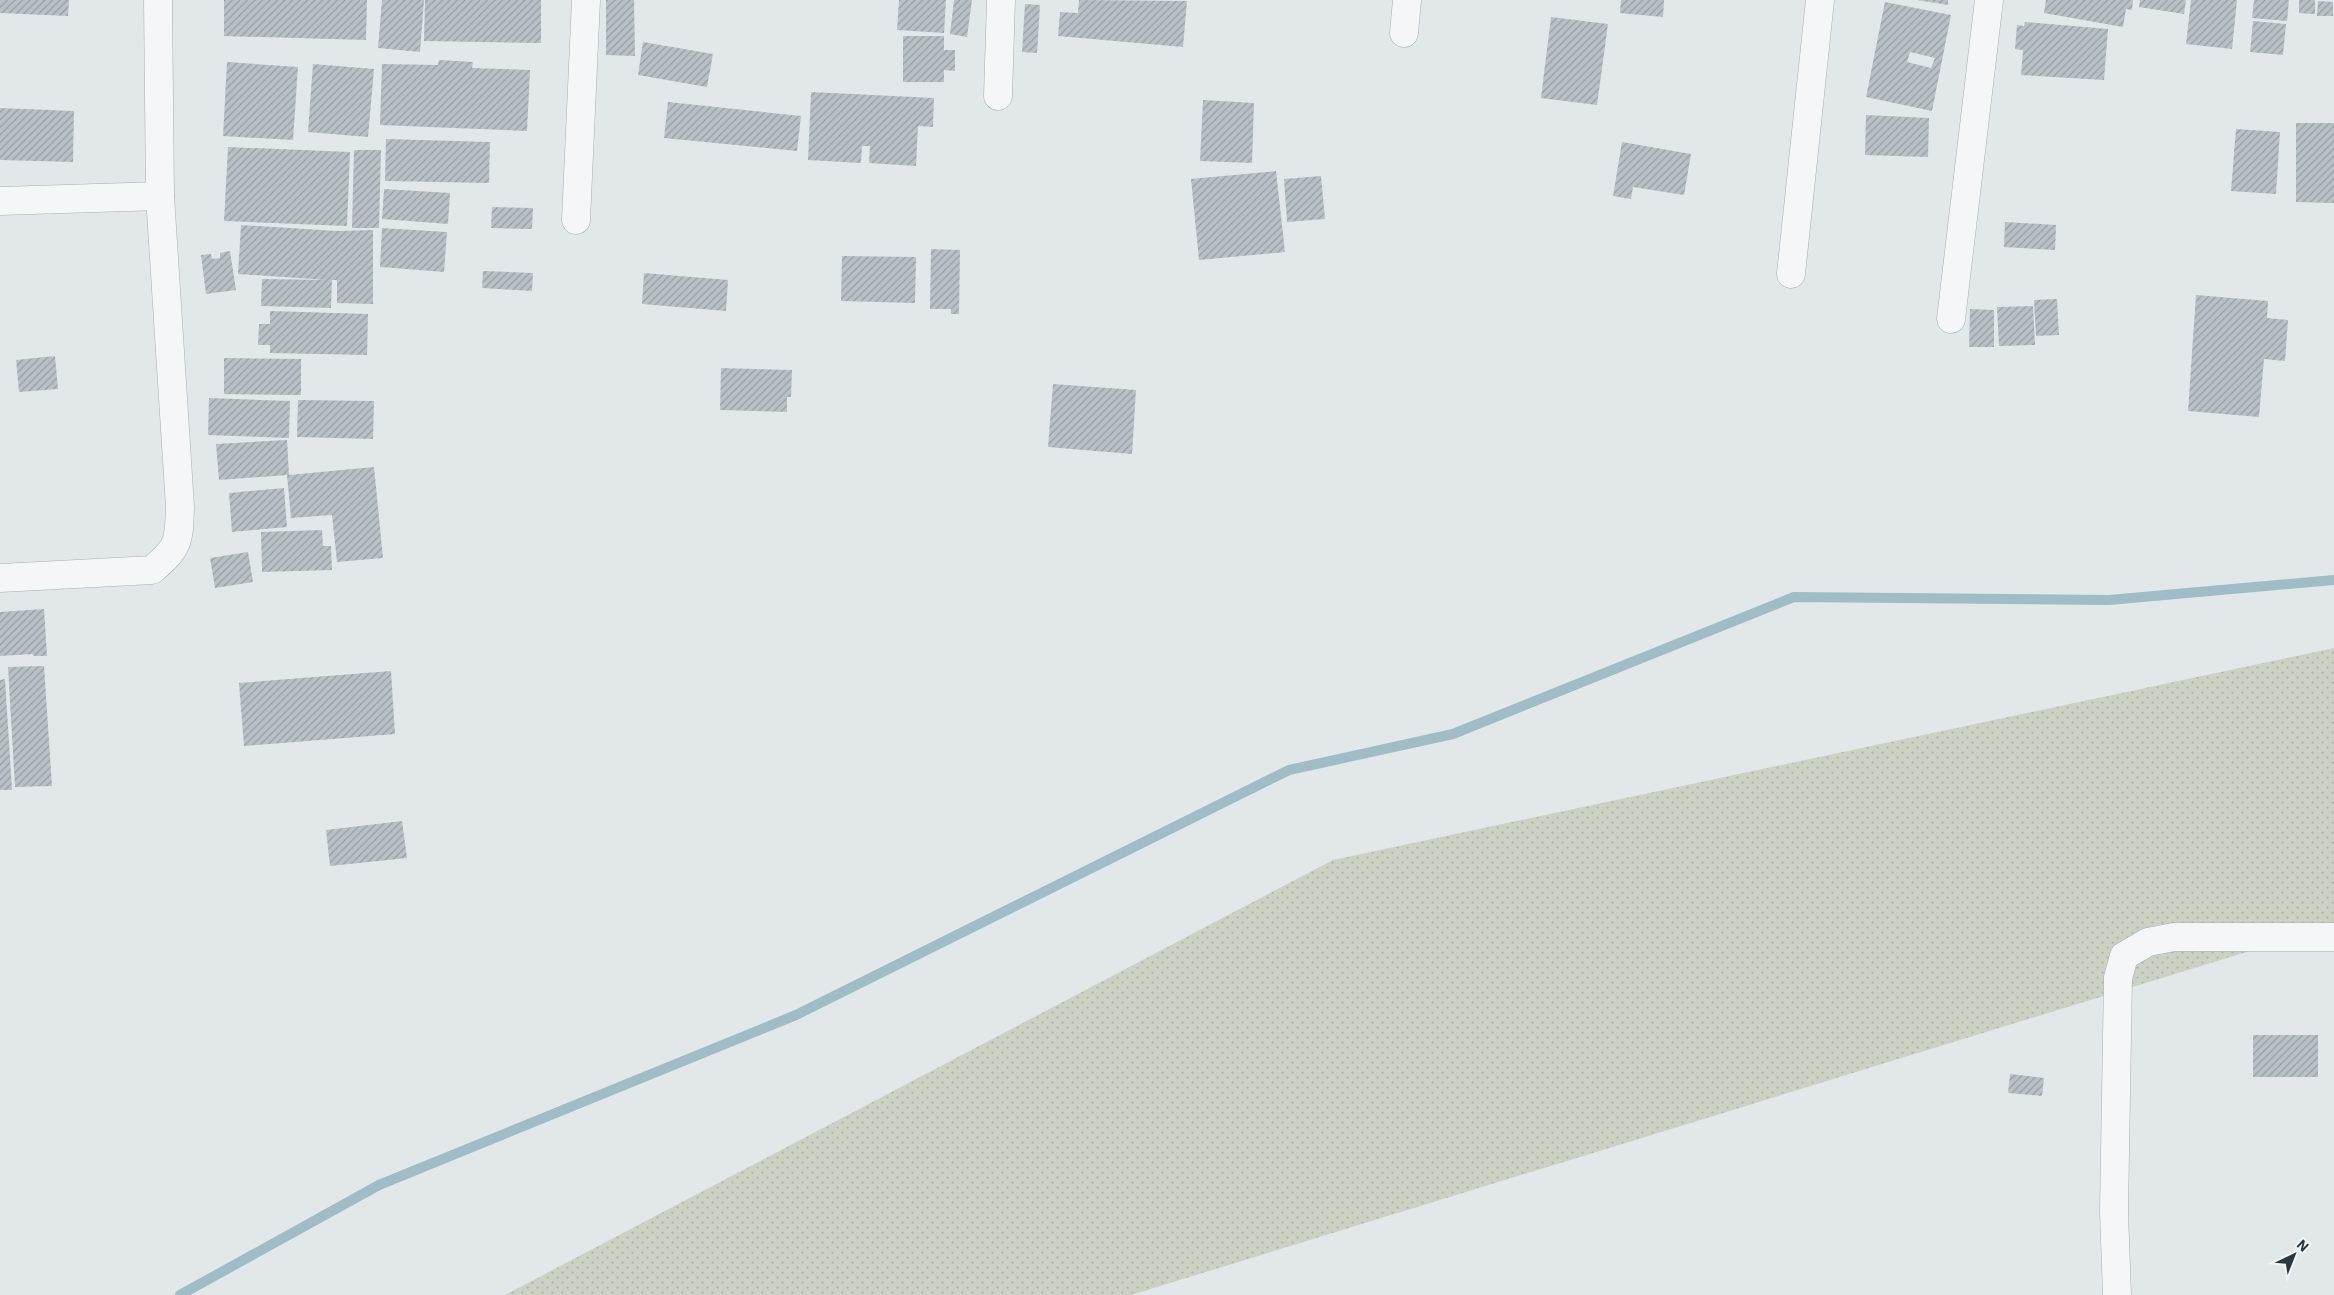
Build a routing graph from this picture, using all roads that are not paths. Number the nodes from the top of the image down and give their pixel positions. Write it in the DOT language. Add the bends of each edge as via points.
graph roads {
  1 [pos="158,0"];
  2 [pos="586,0"];
  3 [pos="1001,0"];
  4 [pos="1407,0"];
  5 [pos="1820,0"];
  6 [pos="1989,0"];
  7 [pos="1404,33"];
  8 [pos="998,96"];
  9 [pos="160,196"];
  10 [pos="0,201"];
  11 [pos="576,220"];
  12 [pos="1791,274"];
  13 [pos="1951,319"];
  14 [pos="0,578"];
  15 [pos="2334,937"];
  16 [pos="2117,1295"];
  1 -- 9 [label="street"];
  2 -- 11 [label="street"];
  3 -- 8 [label="street"];
  4 -- 7 [label="street"];
  5 -- 12 [label="street"];
  6 -- 13 [label="street"];
  9 -- 10 [label="street"];
  9 -- 14 [label="street" via="180,507 179,533 171,554 152,570"];
  15 -- 16 [label="street" via="2174,937 2148,942 2124,956 2118,978 2114,1212"];
}
